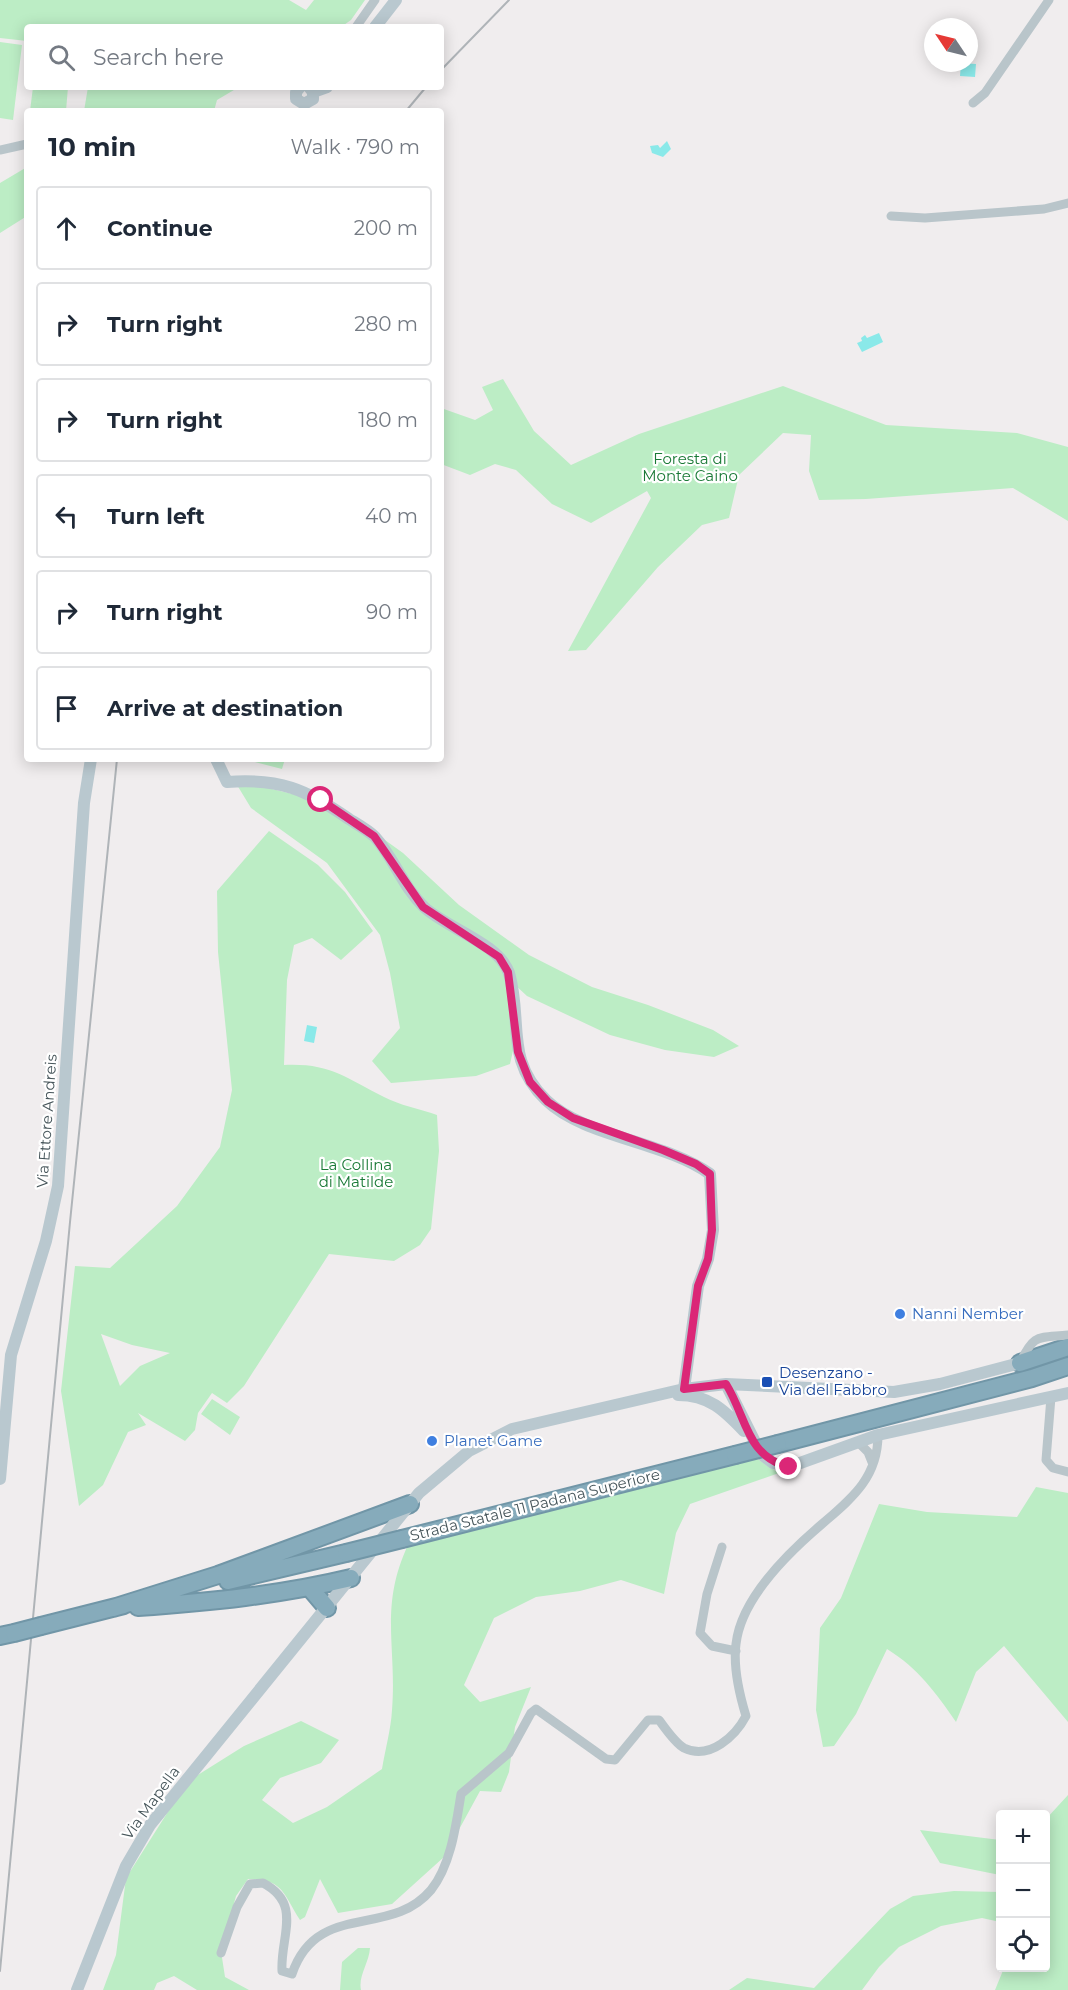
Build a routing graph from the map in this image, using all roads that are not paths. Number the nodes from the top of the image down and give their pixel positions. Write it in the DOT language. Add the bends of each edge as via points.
graph roads {
  1 [pos="375,0"];
  2 [pos="396,0"];
  3 [pos="1049,0"];
  4 [pos="358,24"];
  5 [pos="377,24"];
  6 [pos="298,90"];
  7 [pos="311,90"];
  8 [pos="973,103"];
  9 [pos="300,107"];
  10 [pos="24,145"];
  11 [pos="0,150"];
  12 [pos="1068,203"];
  13 [pos="891,216"];
  14 [pos="91,762"];
  15 [pos="217,762"];
  16 [pos="1068,1335"];
  17 [pos="1068,1347"];
  18 [pos="1020,1363"];
  19 [pos="1068,1366"];
  20 [pos="726,1384"];
  21 [pos="755,1387"];
  22 [pos="684,1389"];
  23 [pos="1068,1393"];
  24 [pos="665,1395"];
  25 [pos="1051,1396"];
  26 [pos="740,1410"];
  27 [pos="724,1411"];
  28 [pos="878,1435"];
  29 [pos="751,1438"];
  30 [pos="858,1442"];
  31 [pos="872,1462"];
  32 [pos="1068,1472"];
  33 [pos="0,1479"];
  34 [pos="410,1504"];
  35 [pos="722,1547"];
  36 [pos="351,1578"];
  37 [pos="310,1588"];
  38 [pos="113,1608"];
  39 [pos="327,1608"];
  40 [pos="7,1635"];
  41 [pos="736,1651"];
  42 [pos="221,1953"];
  43 [pos="77,1990"];
  1 -- 4 [label="street"];
  2 -- 5 [label="street"];
  3 -- 8 [label="street" via="985,93"];
  6 -- 9 [label="street" via="295,95"];
  7 -- 9 [label="street" via="311,102"];
  10 -- 11 [label="street"];
  12 -- 13 [label="street" via="1044,209 925,218"];
  14 -- 33 [label="street, Via Ettore Andreis" via="84,803 58,1186 46,1241 11,1355"];
  15 -- 22 [label="street" via="227,782 261,779 290,787 321,800 374,836 423,907 499,957 508,972 518,1052 530,1082 548,1102 573,1118 663,1150 710,1174 712,1230 708,1259 698,1286"];
  16 -- 18 [label="street" via="1040,1336 1032,1341"];
  17 -- 18 [label="highway"];
  18 -- 21 [label="street" via="894,1392"];
  19 -- 38 [label="highway, Strada Statale 11 Padana Superiore, bridge" via="735,1455"];
  20 -- 21 [label="street"];
  20 -- 22 [label="street"];
  20 -- 26 [label="street"];
  20 -- 27 [label="street"];
  21 -- 26 [label="street"];
  22 -- 24 [label="street"];
  23 -- 25 [label="street"];
  24 -- 27 [label="street" via="702,1398"];
  24 -- 34 [label="street, Via Mapella" via="512,1429 448,1466"];
  25 -- 28 [label="street"];
  25 -- 32 [label="street" via="1046,1460 1053,1468"];
  26 -- 29 [label="street"];
  27 -- 29 [label="street"];
  28 -- 30 [label="street"];
  28 -- 31 [label="street"];
  29 -- 30 [label="street" via="766,1458 789,1467"];
  30 -- 31 [label="street"];
  31 -- 41 [label="street" via="859,1493 793,1552 749,1603"];
  34 -- 36 [label="street, Via Mapella"];
  34 -- 38 [label="highway" via="218,1575"];
  35 -- 41 [label="street" via="700,1633 712,1646"];
  36 -- 37 [label="highway"];
  36 -- 39 [label="street, Via Mapella"];
  37 -- 38 [label="highway" via="217,1602"];
  37 -- 39 [label="highway"];
  38 -- 40 [label="highway, Strada Statale 11 Padana Superiore, bridge"];
  39 -- 43 [label="street, Via Mapella" via="150,1825 126,1866"];
  41 -- 42 [label="street" via="746,1716 738,1731 724,1743 700,1750 684,1748 659,1719 648,1720 615,1760 606,1760 536,1709 509,1753 461,1794 444,1865 432,1888 418,1903 404,1912 336,1927 320,1935 304,1948 292,1974 287,1974 282,1971 287,1912 281,1896 263,1883 250,1884 237,1907"];
}
